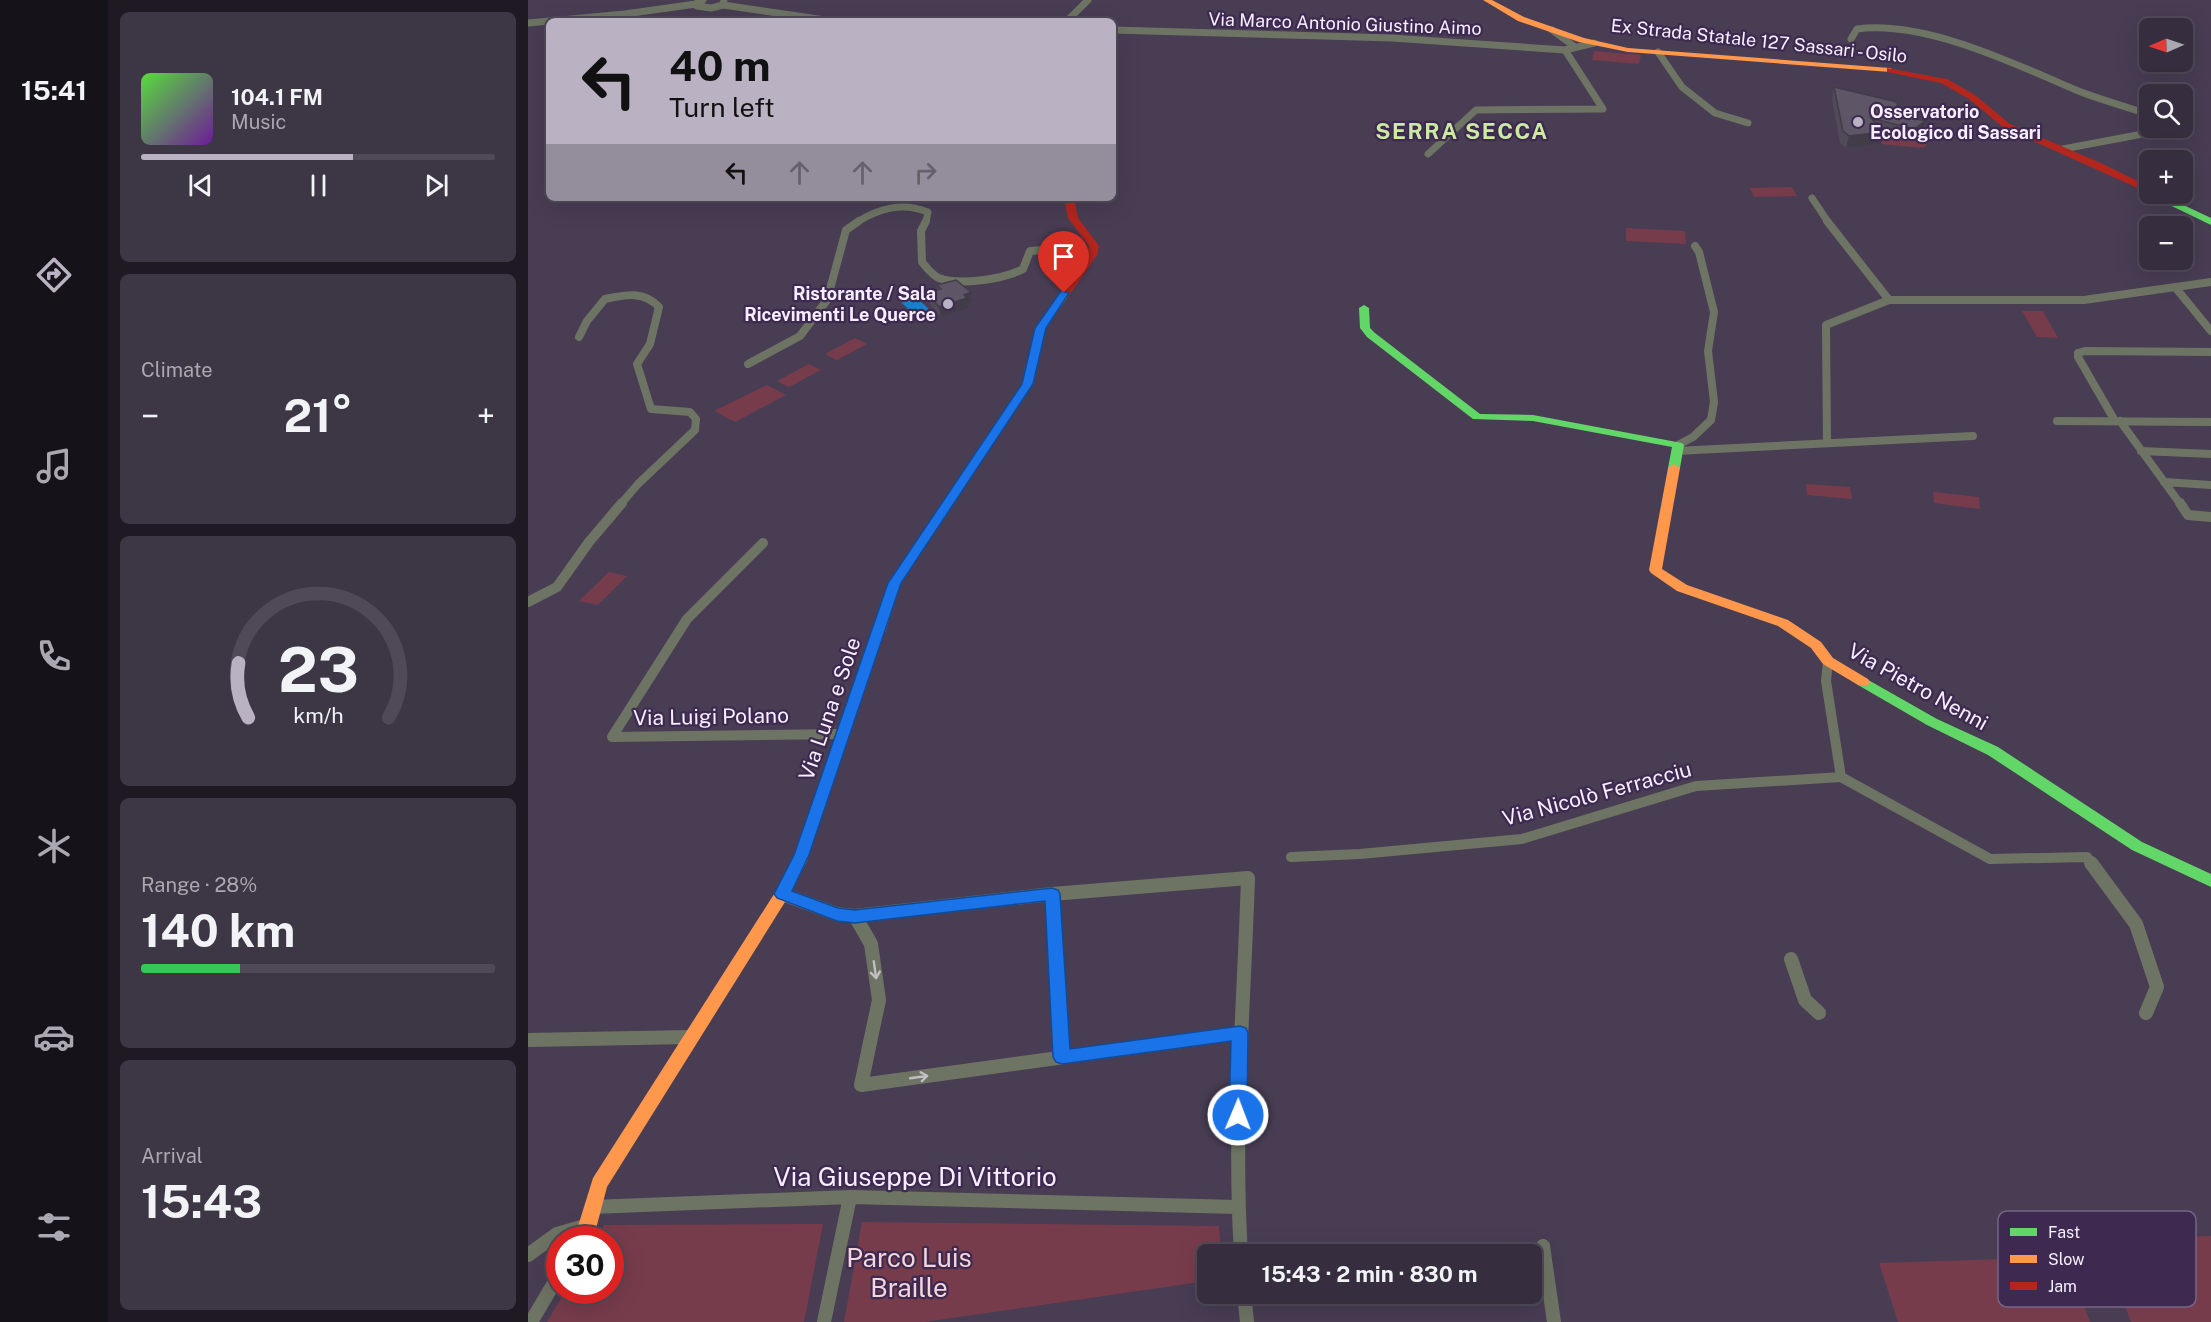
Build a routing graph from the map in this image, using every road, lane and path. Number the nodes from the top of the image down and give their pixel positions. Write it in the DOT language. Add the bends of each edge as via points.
graph roads {
  1 [pos="703,0"];
  2 [pos="1088,0"];
  3 [pos="1487,0"];
  4 [pos="723,2"];
  5 [pos="696,4"];
  6 [pos="582,18"];
  7 [pos="815,18"];
  8 [pos="1070,18"];
  9 [pos="546,21"];
  10 [pos="528,23"];
  11 [pos="1116,30"];
  12 [pos="1851,39"];
  13 [pos="1583,43"];
  14 [pos="1565,50"];
  15 [pos="1658,52"];
  16 [pos="2139,111"];
  17 [pos="1748,123"];
  18 [pos="2139,135"];
  19 [pos="2063,149"];
  20 [pos="1428,154"];
  21 [pos="2139,186"];
  22 [pos="1812,198"];
  23 [pos="1069,201"];
  24 [pos="2174,204"];
  25 [pos="2211,222"];
  26 [pos="1695,246"];
  27 [pos="1075,278"];
  28 [pos="2211,282"];
  29 [pos="2175,287"];
  30 [pos="1889,300"];
  31 [pos="1364,308"];
  32 [pos="2211,331"];
  33 [pos="579,337"];
  34 [pos="2211,352"];
  35 [pos="748,363"];
  36 [pos="2057,421"];
  37 [pos="2117,421"];
  38 [pos="2211,422"];
  39 [pos="1973,436"];
  40 [pos="1827,443"];
  41 [pos="1677,448"];
  42 [pos="2140,451"];
  43 [pos="2211,454"];
  44 [pos="2164,482"];
  45 [pos="2211,485"];
  46 [pos="2211,518"];
  47 [pos="763,543"];
  48 [pos="528,602"];
  49 [pos="1828,661"];
  50 [pos="843,735"];
  51 [pos="1840,777"];
  52 [pos="1292,857"];
  53 [pos="2211,881"];
  54 [pos="782,894"];
  55 [pos="1052,894"];
  56 [pos="855,916"];
  57 [pos="1791,959"];
  58 [pos="1819,1013"];
  59 [pos="2146,1013"];
  60 [pos="1240,1033"];
  61 [pos="690,1037"];
  62 [pos="528,1040"];
  63 [pos="1062,1057"];
  64 [pos="850,1197"];
  65 [pos="592,1207"];
  66 [pos="1237,1207"];
  67 [pos="588,1225"];
  68 [pos="1240,1244"];
  69 [pos="1543,1246"];
  70 [pos="528,1255"];
  71 [pos="546,1297"];
  72 [pos="1245,1304"];
  73 [pos="531,1322"];
  74 [pos="824,1322"];
  75 [pos="1247,1322"];
  76 [pos="1554,1322"];
  1 -- 5 [label="street"];
  2 -- 8 [label="street"];
  3 -- 13 [label="street, Ex Strada Statale 127 Sassari - Osilo" via="1521,20"];
  4 -- 5 [label="street" via="706,8"];
  4 -- 7 [label="street"];
  5 -- 6 [label="street"];
  9 -- 10 [label="street"];
  11 -- 14 [label="street, Via Marco Antonio Giustino Aimo" via="1392,38"];
  12 -- 16 [label="street" via="1857,29 1867,27 1904,31 1989,52 2081,92"];
  13 -- 14 [label="street, Via Marco Antonio Giustino Aimo"];
  13 -- 15 [label="street, Ex Strada Statale 127 Sassari - Osilo"];
  14 -- 20 [label="street" via="1603,109 1476,110"];
  15 -- 17 [label="street" via="1682,87 1715,113"];
  15 -- 19 [label="street, Ex Strada Statale 127 Sassari - Osilo" via="1862,67 1924,76 1959,88 2007,126"];
  18 -- 19 [label="street"];
  19 -- 21 [label="street, Ex Strada Statale 127 Sassari - Osilo"];
  22 -- 30 [label="street"];
  23 -- 27 [label="street, Via Luna e Sole" via="1074,221 1094,246"];
  24 -- 25 [label="street"];
  26 -- 41 [label="street" via="1714,312 1708,351 1714,402 1711,420"];
  27 -- 35 [label="street" via="1066,272 1056,249 1046,248 1030,251 1028,263 1012,273 958,281 937,278 922,262 921,231 928,212 910,207 873,211 846,230 827,300 800,336"];
  27 -- 50 [label="street, Via Luna e Sole" via="1040,328 1028,384 895,583"];
  28 -- 29 [label="street"];
  29 -- 30 [label="street" via="2084,300"];
  29 -- 32 [label="street"];
  30 -- 40 [label="street" via="1826,325"];
  31 -- 41 [label="street" via="1365,327 1371,336 1477,417 1533,418"];
  33 -- 48 [label="street" via="604,299 639,294 654,300 659,307 650,344 637,364 651,409 690,412 696,419 695,430 638,484 557,587"];
  34 -- 37 [label="street" via="2078,353"];
  36 -- 37 [label="street"];
  37 -- 38 [label="street"];
  37 -- 42 [label="street"];
  39 -- 40 [label="street"];
  40 -- 41 [label="street"];
  41 -- 49 [label="street, Via Pietro Nenni" via="1655,570 1680,587 1790,626 1821,648"];
  42 -- 43 [label="street"];
  42 -- 44 [label="street"];
  44 -- 45 [label="street"];
  44 -- 46 [label="street" via="2188,515"];
  47 -- 50 [label="street, Via Luigi Polano" via="687,619 612,737"];
  49 -- 51 [label="street" via="1827,681"];
  49 -- 53 [label="street, Via Pietro Nenni" via="1932,722 1993,751 2137,846"];
  50 -- 54 [label="street, Via Luna e Sole" via="802,855"];
  51 -- 52 [label="street, Via Nicolò Ferracciu" via="1696,786 1522,839"];
  51 -- 59 [label="street" via="1990,859 2087,857 2136,924 2157,987"];
  54 -- 56 [label="street" via="837,914"];
  54 -- 61 [label="street, Via Luna e Sole"];
  55 -- 56 [label="street"];
  55 -- 60 [label="street" via="1248,878"];
  55 -- 63 [label="street"];
  56 -- 63 [label="street, one-way" via="871,944 879,1000 861,1084"];
  57 -- 58 [label="street" via="1805,1000"];
  60 -- 63 [label="street"];
  60 -- 66 [label="street"];
  61 -- 62 [label="street"];
  61 -- 65 [label="street, Via Luna e Sole" via="599,1184"];
  64 -- 65 [label="street, Via Giuseppe Di Vittorio"];
  64 -- 66 [label="street, Via Giuseppe Di Vittorio"];
  64 -- 74 [label="street"];
  65 -- 67 [label="street, Via Luna e Sole"];
  66 -- 68 [label="street"];
  67 -- 70 [label="street" via="557,1234"];
  69 -- 76 [label="street"];
  71 -- 73 [label="street"];
  72 -- 75 [label="street"];
}
